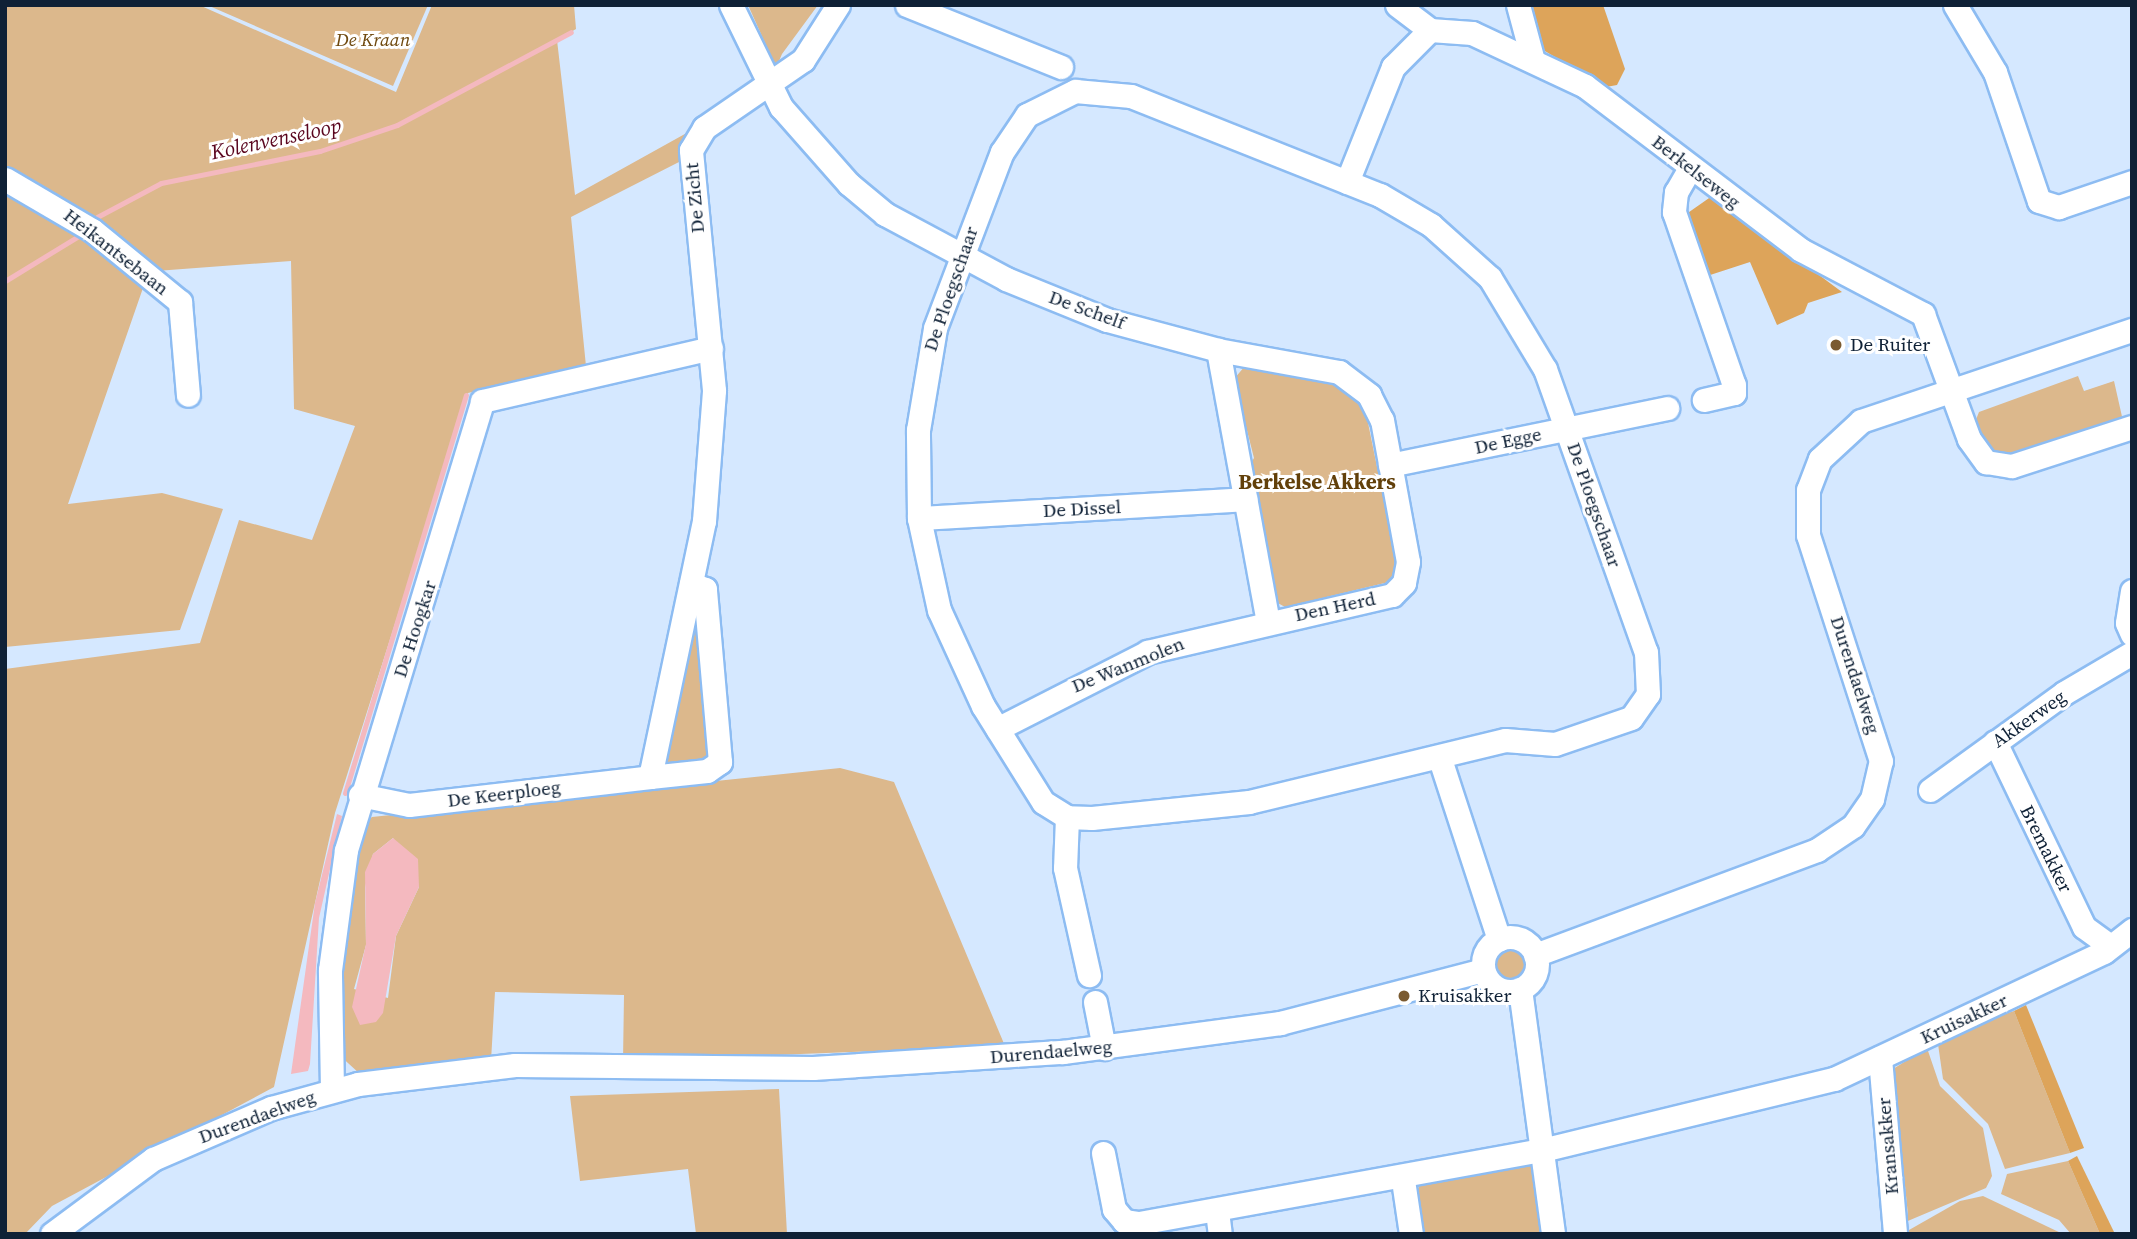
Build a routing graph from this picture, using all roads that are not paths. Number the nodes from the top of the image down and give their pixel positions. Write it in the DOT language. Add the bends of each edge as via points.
graph roads {
  1 [pos="731,5"];
  2 [pos="838,5"];
  3 [pos="907,5"];
  4 [pos="1397,5"];
  5 [pos="1518,5"];
  6 [pos="1955,5"];
  7 [pos="1430,30"];
  8 [pos="1532,57"];
  9 [pos="1061,67"];
  10 [pos="769,86"];
  11 [pos="1690,168"];
  12 [pos="5,179"];
  13 [pos="1346,182"];
  14 [pos="2132,182"];
  15 [pos="961,256"];
  16 [pos="2132,330"];
  17 [pos="711,348"];
  18 [pos="1218,350"];
  19 [pos="1953,389"];
  20 [pos="188,395"];
  21 [pos="1704,400"];
  22 [pos="1667,408"];
  23 [pos="2132,427"];
  24 [pos="1567,429"];
  25 [pos="1390,465"];
  26 [pos="1245,499"];
  27 [pos="919,518"];
  28 [pos="691,584"];
  29 [pos="2132,591"];
  30 [pos="1268,622"];
  31 [pos="2132,634"];
  32 [pos="2132,653"];
  33 [pos="997,729"];
  34 [pos="1995,742"];
  35 [pos="1440,759"];
  36 [pos="650,778"];
  37 [pos="1930,790"];
  38 [pos="360,795"];
  39 [pos="1067,817"];
  40 [pos="2132,930"];
  41 [pos="1499,940"];
  42 [pos="2109,946"];
  43 [pos="1535,955"];
  44 [pos="1483,970"];
  45 [pos="1089,975"];
  46 [pos="1520,989"];
  47 [pos="1095,1002"];
  48 [pos="1104,1048"];
  49 [pos="1880,1058"];
  50 [pos="332,1090"];
  51 [pos="1542,1150"];
  52 [pos="1103,1153"];
  53 [pos="1403,1180"];
  54 [pos="1218,1222"];
  55 [pos="52,1234"];
  56 [pos="1411,1234"];
  57 [pos="1553,1234"];
  58 [pos="1895,1234"];
  1 -- 10 [label="street"];
  2 -- 10 [label="street, De Zicht" via="803,60"];
  3 -- 9 [label="street"];
  4 -- 7 [label="street"];
  5 -- 8 [label="street"];
  6 -- 14 [label="street" via="1994,72 2039,201 2059,207"];
  7 -- 8 [label="street, Berkelseweg" via="1472,33"];
  7 -- 13 [label="street" via="1393,66"];
  8 -- 11 [label="street, Berkelseweg" via="1584,86"];
  10 -- 15 [label="street" via="849,184 886,214"];
  10 -- 17 [label="street, De Zicht" via="704,128 691,150"];
  11 -- 19 [label="street, Berkelseweg" via="1801,250 1923,314"];
  11 -- 21 [label="street" via="1676,192 1674,212 1734,393"];
  12 -- 20 [label="street, Heikantsebaan" via="92,230 180,302"];
  13 -- 15 [label="street, De Ploegschaar" via="1131,96 1075,91 1046,102 1009,136"];
  13 -- 24 [label="street, De Ploegschaar" via="1431,225 1490,278 1535,348"];
  15 -- 18 [label="street, De Schelf" via="1073,307"];
  15 -- 27 [label="street, De Ploegschaar" via="925,371"];
  16 -- 19 [label="street"];
  17 -- 28 [label="street" via="704,521"];
  17 -- 38 [label="street, De Hoogkar" via="482,401 422,614"];
  18 -- 25 [label="street, Den Herd" via="1320,366 1350,377 1376,405"];
  18 -- 26 [label="street, Den Herd"];
  19 -- 23 [label="street, Berkelseweg" via="1975,451 1997,466"];
  19 -- 43 [label="street, Durendaelweg" via="1861,421 1826,449 1808,490 1808,535 1876,734 1879,776 1863,814 1817,850"];
  22 -- 24 [label="street, De Egge"];
  24 -- 25 [label="street, De Egge"];
  24 -- 35 [label="street, De Ploegschaar" via="1646,652 1648,694 1631,718 1613,726 1555,744 1505,740"];
  25 -- 30 [label="street, Den Herd" via="1408,562 1404,583 1379,598"];
  26 -- 27 [label="street, De Dissel"];
  26 -- 30 [label="street, Den Herd"];
  27 -- 33 [label="street, De Ploegschaar" via="939,610"];
  28 -- 36 [label="street"];
  28 -- 36 [label="street, De Keerploeg" via="705,589 720,762 707,771"];
  29 -- 31 [label="street" via="2127,623"];
  30 -- 33 [label="street, De Wanmolen" via="1149,652"];
  32 -- 34 [label="street, Akkerweg"];
  33 -- 39 [label="street, De Ploegschaar" via="1034,791"];
  34 -- 37 [label="street, Akkerweg"];
  34 -- 42 [label="street, Bremakker" via="2084,927"];
  35 -- 39 [label="street, De Ploegschaar" via="1249,802"];
  35 -- 41 [label="street"];
  36 -- 38 [label="street, De Keerploeg" via="408,806"];
  38 -- 50 [label="street, De Hoogkar" via="334,924"];
  39 -- 45 [label="street" via="1065,868"];
  40 -- 42 [label="street, Kruisakker"];
  41 -- 43 [label="street" via="1523,941"];
  41 -- 44 [label="street" via="1487,949"];
  42 -- 49 [label="street, Kruisakker"];
  43 -- 46 [label="street" via="1533,978"];
  44 -- 46 [label="street" via="1494,986"];
  44 -- 48 [label="street, Durendaelweg" via="1280,1023"];
  46 -- 51 [label="street"];
  47 -- 48 [label="street"];
  48 -- 50 [label="street, Durendaelweg" via="813,1068 609,1070 515,1065 414,1075"];
  49 -- 51 [label="street, Kruisakker" via="1811,1086"];
  49 -- 58 [label="street, Kransakker"];
  50 -- 55 [label="street, Durendaelweg" via="153,1159"];
  51 -- 53 [label="street, Kruisakker"];
  51 -- 57 [label="street"];
  52 -- 54 [label="street, Kruisakker" via="1114,1209 1124,1222"];
  53 -- 54 [label="street, Kruisakker"];
  53 -- 56 [label="street"];
}
